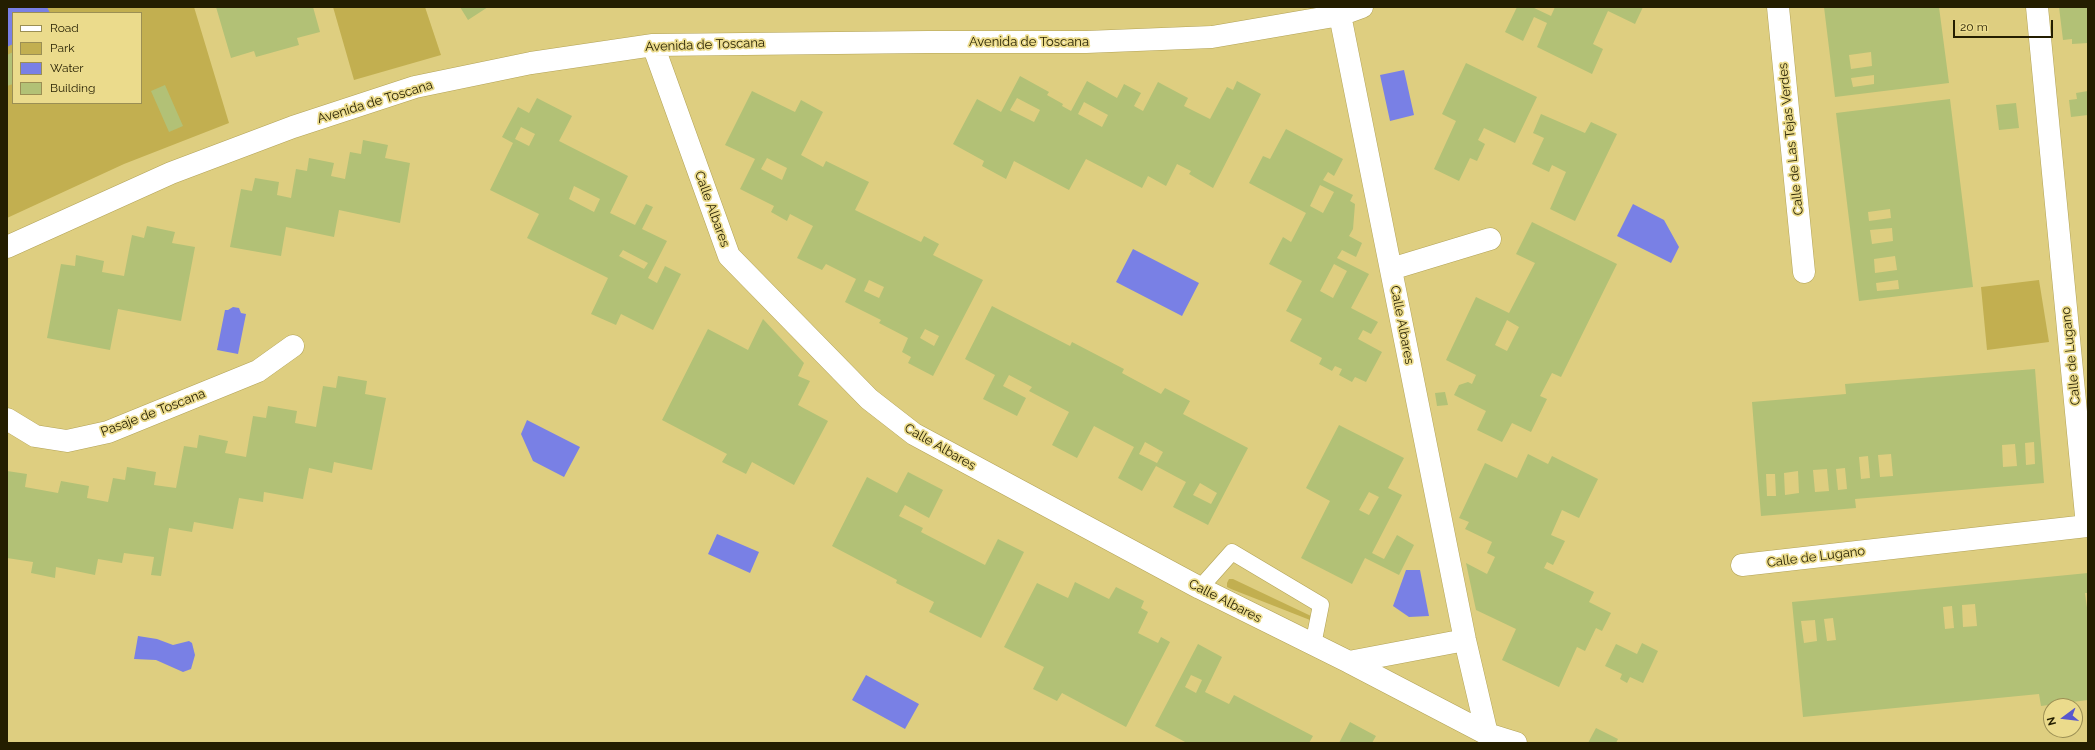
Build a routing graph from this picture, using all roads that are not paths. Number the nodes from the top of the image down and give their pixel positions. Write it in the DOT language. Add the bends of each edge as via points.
graph roads {
  1 [pos="1362,7"];
  2 [pos="1778,7"];
  3 [pos="2037,7"];
  4 [pos="1340,15"];
  5 [pos="653,45"];
  6 [pos="1490,238"];
  7 [pos="7,247"];
  8 [pos="1391,269"];
  9 [pos="1804,272"];
  10 [pos="293,346"];
  11 [pos="7,419"];
  12 [pos="1742,565"];
  13 [pos="1200,588"];
  14 [pos="1465,640"];
  15 [pos="1313,645"];
  16 [pos="1349,662"];
  17 [pos="1491,738"];
  18 [pos="1516,743"];
  1 -- 4 [label="street, Avenida de Toscana"];
  2 -- 9 [label="street, Calle de Las Tejas Verdes"];
  3 -- 12 [label="street, Calle de Lugano" via="2088,526"];
  4 -- 5 [label="street, Avenida de Toscana" via="1212,37 1086,42"];
  4 -- 8 [label="street, Calle Albares"];
  5 -- 7 [label="street, Avenida de Toscana" via="531,64 415,87 293,127 171,173"];
  5 -- 13 [label="street, Calle Albares" via="729,256 869,399 914,434"];
  6 -- 8 [label="street, Calle Albares"];
  8 -- 14 [label="street, Calle Albares"];
  10 -- 11 [label="street, Pasaje de Toscana" via="258,371 108,432 67,441 35,436"];
  13 -- 15 [label="street, Calle Albares"];
  13 -- 15 [label="lane" via="1232,552 1321,605"];
  14 -- 16 [label="street"];
  14 -- 17 [label="street, Calle Albares"];
  15 -- 16 [label="street, Calle Albares"];
  16 -- 17 [label="street, Calle Albares"];
  17 -- 18 [label="street, Calle Albares"];
}
